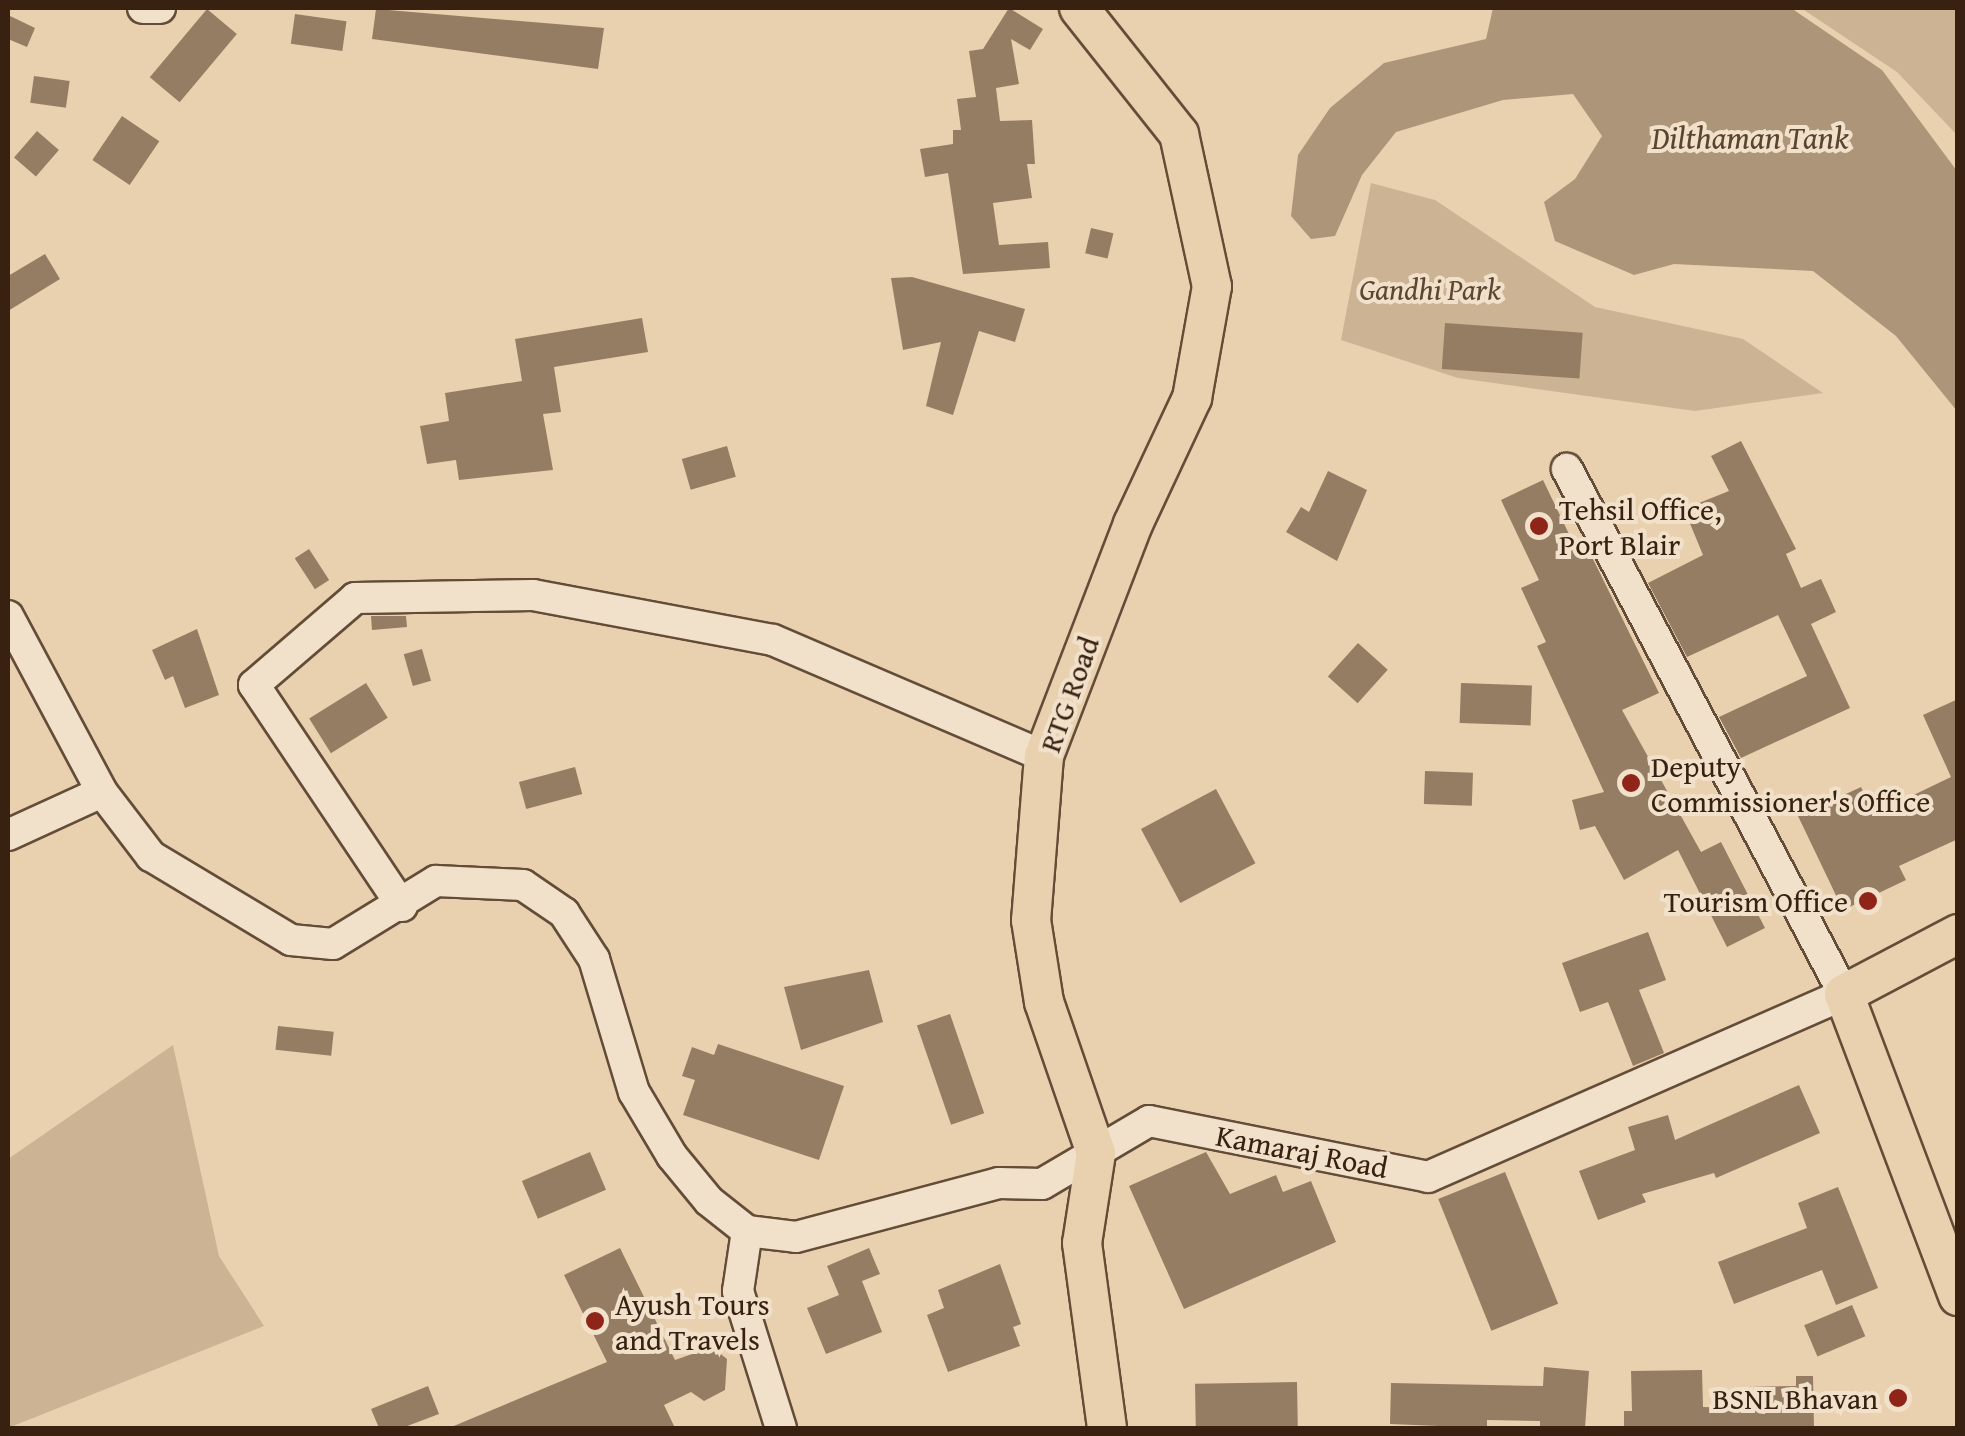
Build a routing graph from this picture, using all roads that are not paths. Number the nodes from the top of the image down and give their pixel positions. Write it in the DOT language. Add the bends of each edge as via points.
graph roads {
  1 [pos="143,8"];
  2 [pos="160,8"];
  3 [pos="1079,8"];
  4 [pos="1567,469"];
  5 [pos="8,616"];
  6 [pos="1044,756"];
  7 [pos="102,792"];
  8 [pos="8,835"];
  9 [pos="402,906"];
  10 [pos="1958,934"];
  11 [pos="1844,994"];
  12 [pos="1096,1153"];
  13 [pos="747,1230"];
  14 [pos="1958,1296"];
  15 [pos="781,1428"];
  16 [pos="1106,1428"];
  1 -- 2 [label="street"];
  3 -- 6 [label="main road, RTG Road" via="1178,134 1212,286 1192,398 1133,524"];
  4 -- 11 [label="street"];
  5 -- 7 [label="street"];
  6 -- 9 [label="street" via="773,640 533,595 355,598 254,685"];
  6 -- 12 [label="main road, RTG Road" via="1031,920 1044,1002"];
  7 -- 8 [label="street"];
  7 -- 9 [label="street" via="151,856 291,940 333,944"];
  9 -- 13 [label="street" via="436,881 480,878 523,884 564,912 594,959 634,1092 696,1186"];
  10 -- 11 [label="main road"];
  11 -- 12 [label="street, Kamaraj Road" via="1428,1177 1148,1120"];
  11 -- 14 [label="main road"];
  12 -- 13 [label="street, Kamaraj Road" via="1042,1184 1000,1183 796,1237"];
  12 -- 16 [label="main road, RTG Road" via="1082,1243"];
  13 -- 15 [label="street" via="738,1291 760,1380"];
}
